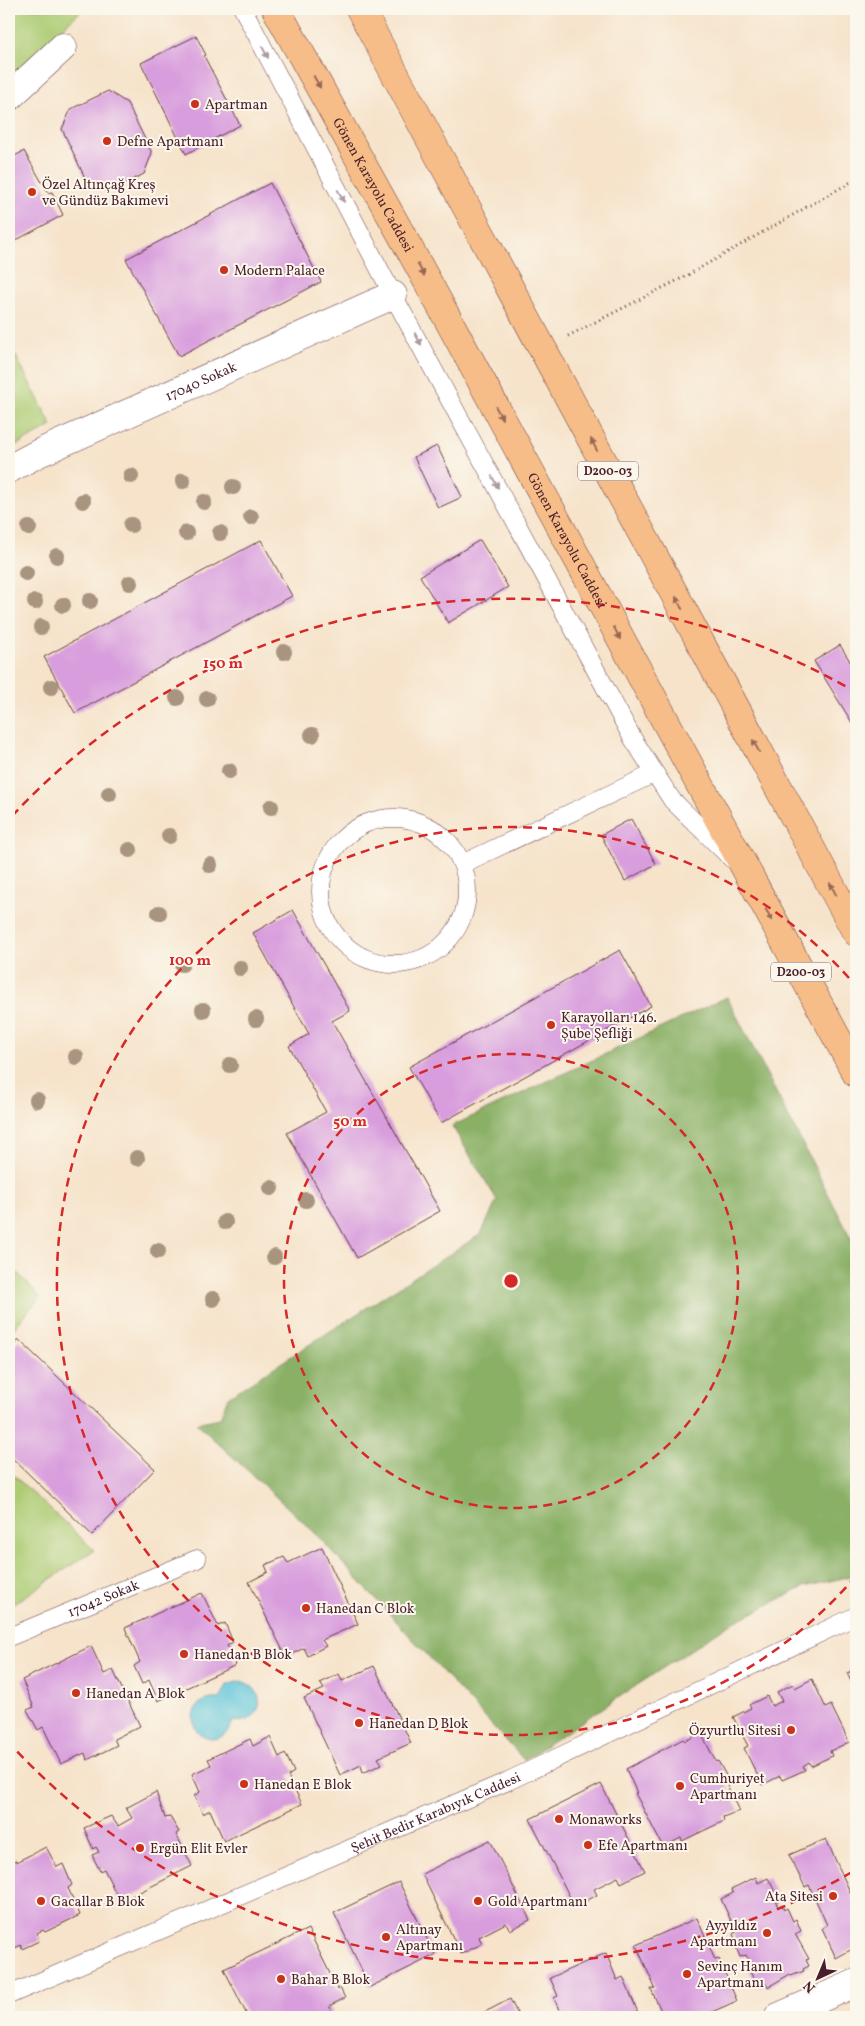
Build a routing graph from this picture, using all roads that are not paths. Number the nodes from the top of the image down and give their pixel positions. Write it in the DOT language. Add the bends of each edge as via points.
graph roads {
  1 [pos="243,9"];
  2 [pos="276,9"];
  3 [pos="360,9"];
  4 [pos="63,47"];
  5 [pos="9,97"];
  6 [pos="394,295"];
  7 [pos="9,469"];
  8 [pos="655,773"];
  9 [pos="462,864"];
  10 [pos="746,872"];
  11 [pos="856,932"];
  12 [pos="856,1073"];
  13 [pos="197,1558"];
  14 [pos="856,1616"];
  15 [pos="9,1637"];
  16 [pos="856,1984"];
  17 [pos="9,1995"];
  18 [pos="778,2017"];
  1 -- 6 [label="lane, one-way"];
  2 -- 10 [label="highway, Gönen Karayolu Caddesi / D200-03, one-way" via="425,277"];
  11 -- 3 [label="highway, D200-03, one-way"];
  4 -- 5 [label="street"];
  6 -- 7 [label="street, 17040 Sokak"];
  6 -- 8 [label="lane, one-way" via="633,739"];
  8 -- 9 [label="lane"];
  8 -- 10 [label="lane" via="672,800"];
  9 -- 9 [label="lane" via="468,889 464,913 453,935 436,952 413,963 388,964 364,958 343,944 329,924 322,902 322,878 330,856 344,838 364,825 386,818 409,820 431,828 449,843"];
  10 -- 12 [label="highway, Gönen Karayolu Caddesi / D200-03, one-way"];
  13 -- 15 [label="lane, 17042 Sokak"];
  14 -- 17 [label="lane, Şehit Bedir Karabıyık Caddesi" via="508,1780"];
  16 -- 18 [label="street"];
}
